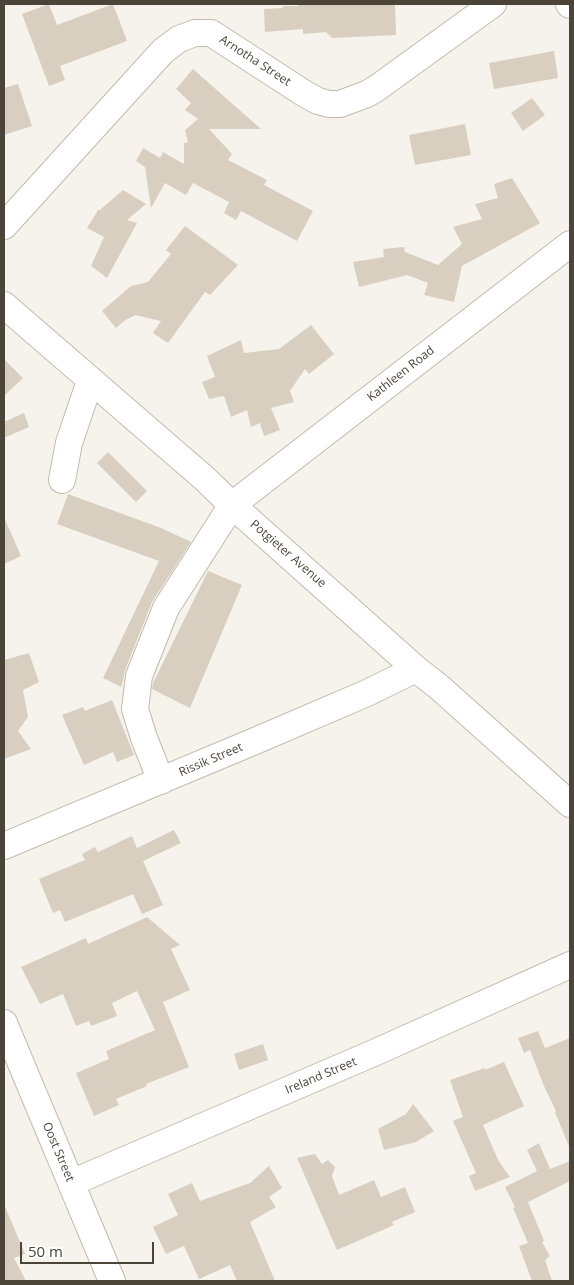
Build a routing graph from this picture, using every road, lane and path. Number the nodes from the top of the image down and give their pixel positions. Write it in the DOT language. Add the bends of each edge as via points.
graph roads {
  1 [pos="493,4"];
  2 [pos="4,226"];
  3 [pos="570,244"];
  4 [pos="4,305"];
  5 [pos="90,381"];
  6 [pos="62,480"];
  7 [pos="232,505"];
  8 [pos="416,669"];
  9 [pos="161,780"];
  10 [pos="570,804"];
  11 [pos="4,846"];
  12 [pos="570,965"];
  13 [pos="4,1023"];
  14 [pos="71,1183"];
  15 [pos="112,1281"];
  1 -- 2 [label="street, Arnotha Street" via="368,94 340,104 329,104 311,97 210,33 179,38 163,51"];
  3 -- 7 [label="street, Kathleen Road"];
  4 -- 5 [label="street, Potgieter Avenue"];
  5 -- 6 [label="street" via="69,443"];
  5 -- 7 [label="street, Potgieter Avenue"];
  7 -- 8 [label="street, Potgieter Avenue"];
  7 -- 9 [label="street, Kathleen Road" via="166,608 139,676 135,709"];
  8 -- 9 [label="street, Rissik Street"];
  8 -- 10 [label="street, Potgieter Avenue"];
  9 -- 11 [label="street, Rissik Street"];
  12 -- 14 [label="street, Ireland Street"];
  13 -- 14 [label="street, Oost Street"];
  14 -- 15 [label="street, Oost Street"];
}
